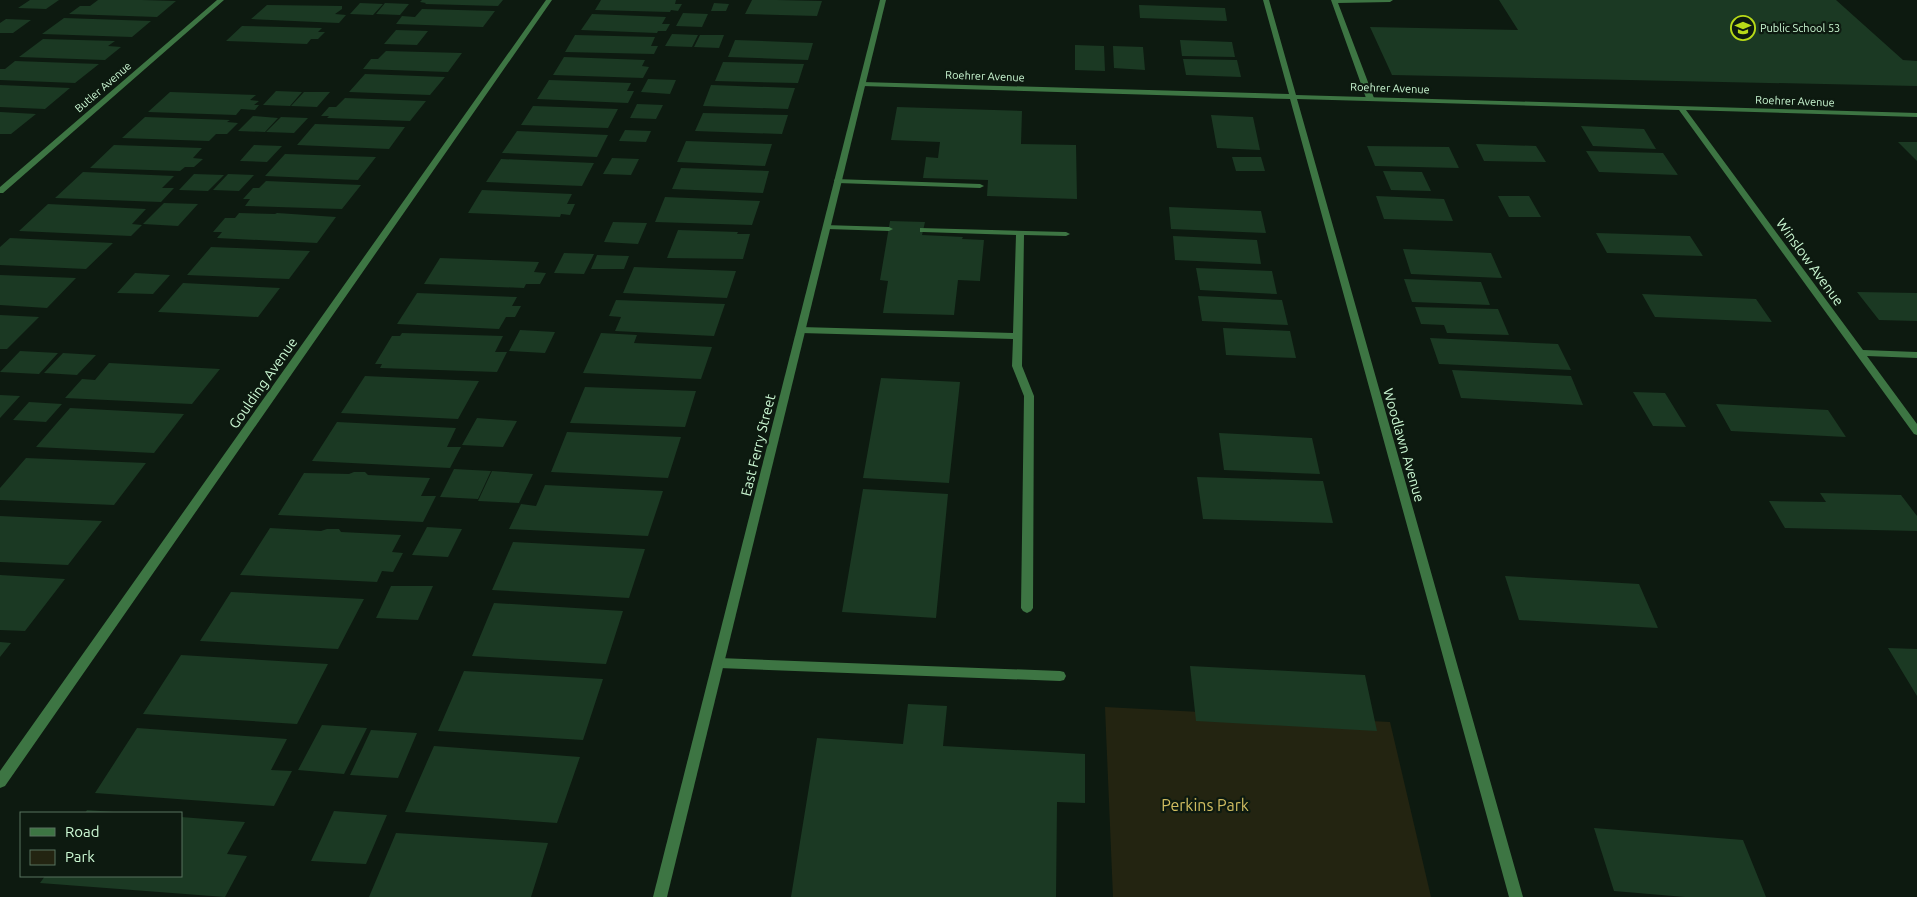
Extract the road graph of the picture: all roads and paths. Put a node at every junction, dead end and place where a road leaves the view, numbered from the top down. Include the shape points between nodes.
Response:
1 (221, 0) edge
2 (549, 0) edge
3 (883, 0) edge
4 (1266, 0) edge
5 (1390, 0) edge
6 (1334, 1) edge
7 (862, 84) junction
8 (1292, 96) junction
9 (1370, 98) junction
10 (1681, 108) junction
11 (1917, 115) edge
12 (838, 181) junction
13 (980, 186) dead end
14 (0, 191) edge
15 (827, 227) junction
16 (889, 229) dead end
17 (923, 230) dead end
18 (1020, 233) junction
19 (1066, 234) dead end
20 (801, 330) junction
21 (1018, 336) junction
22 (1859, 353) junction
23 (1917, 355) edge
24 (1917, 431) edge
25 (1027, 608) dead end
26 (719, 662) junction
27 (1060, 676) dead end
28 (0, 782) edge
29 (660, 897) edge
30 (1516, 897) edge

1 - 14 street, Butler Avenue
2 - 28 street, Goulding Avenue
3 - 7 street, East Ferry Street
4 - 8 street, Woodlawn Avenue
5 - 6 street
6 - 9 street
7 - 8 street, Roehrer Avenue
7 - 12 street, East Ferry Street
8 - 9 street, Roehrer Avenue
8 - 30 street, Woodlawn Avenue
9 - 10 street, Roehrer Avenue
10 - 11 street, Roehrer Avenue
10 - 22 street, Winslow Avenue
12 - 13 street
12 - 15 street, East Ferry Street
15 - 16 street
15 - 20 street, East Ferry Street
17 - 18 street
18 - 19 street
18 - 21 street
20 - 21 street
20 - 26 street, East Ferry Street
21 - 25 street via 1017,366 1030,396
22 - 23 street
22 - 24 street, Winslow Avenue
26 - 27 street
26 - 29 street, East Ferry Street

